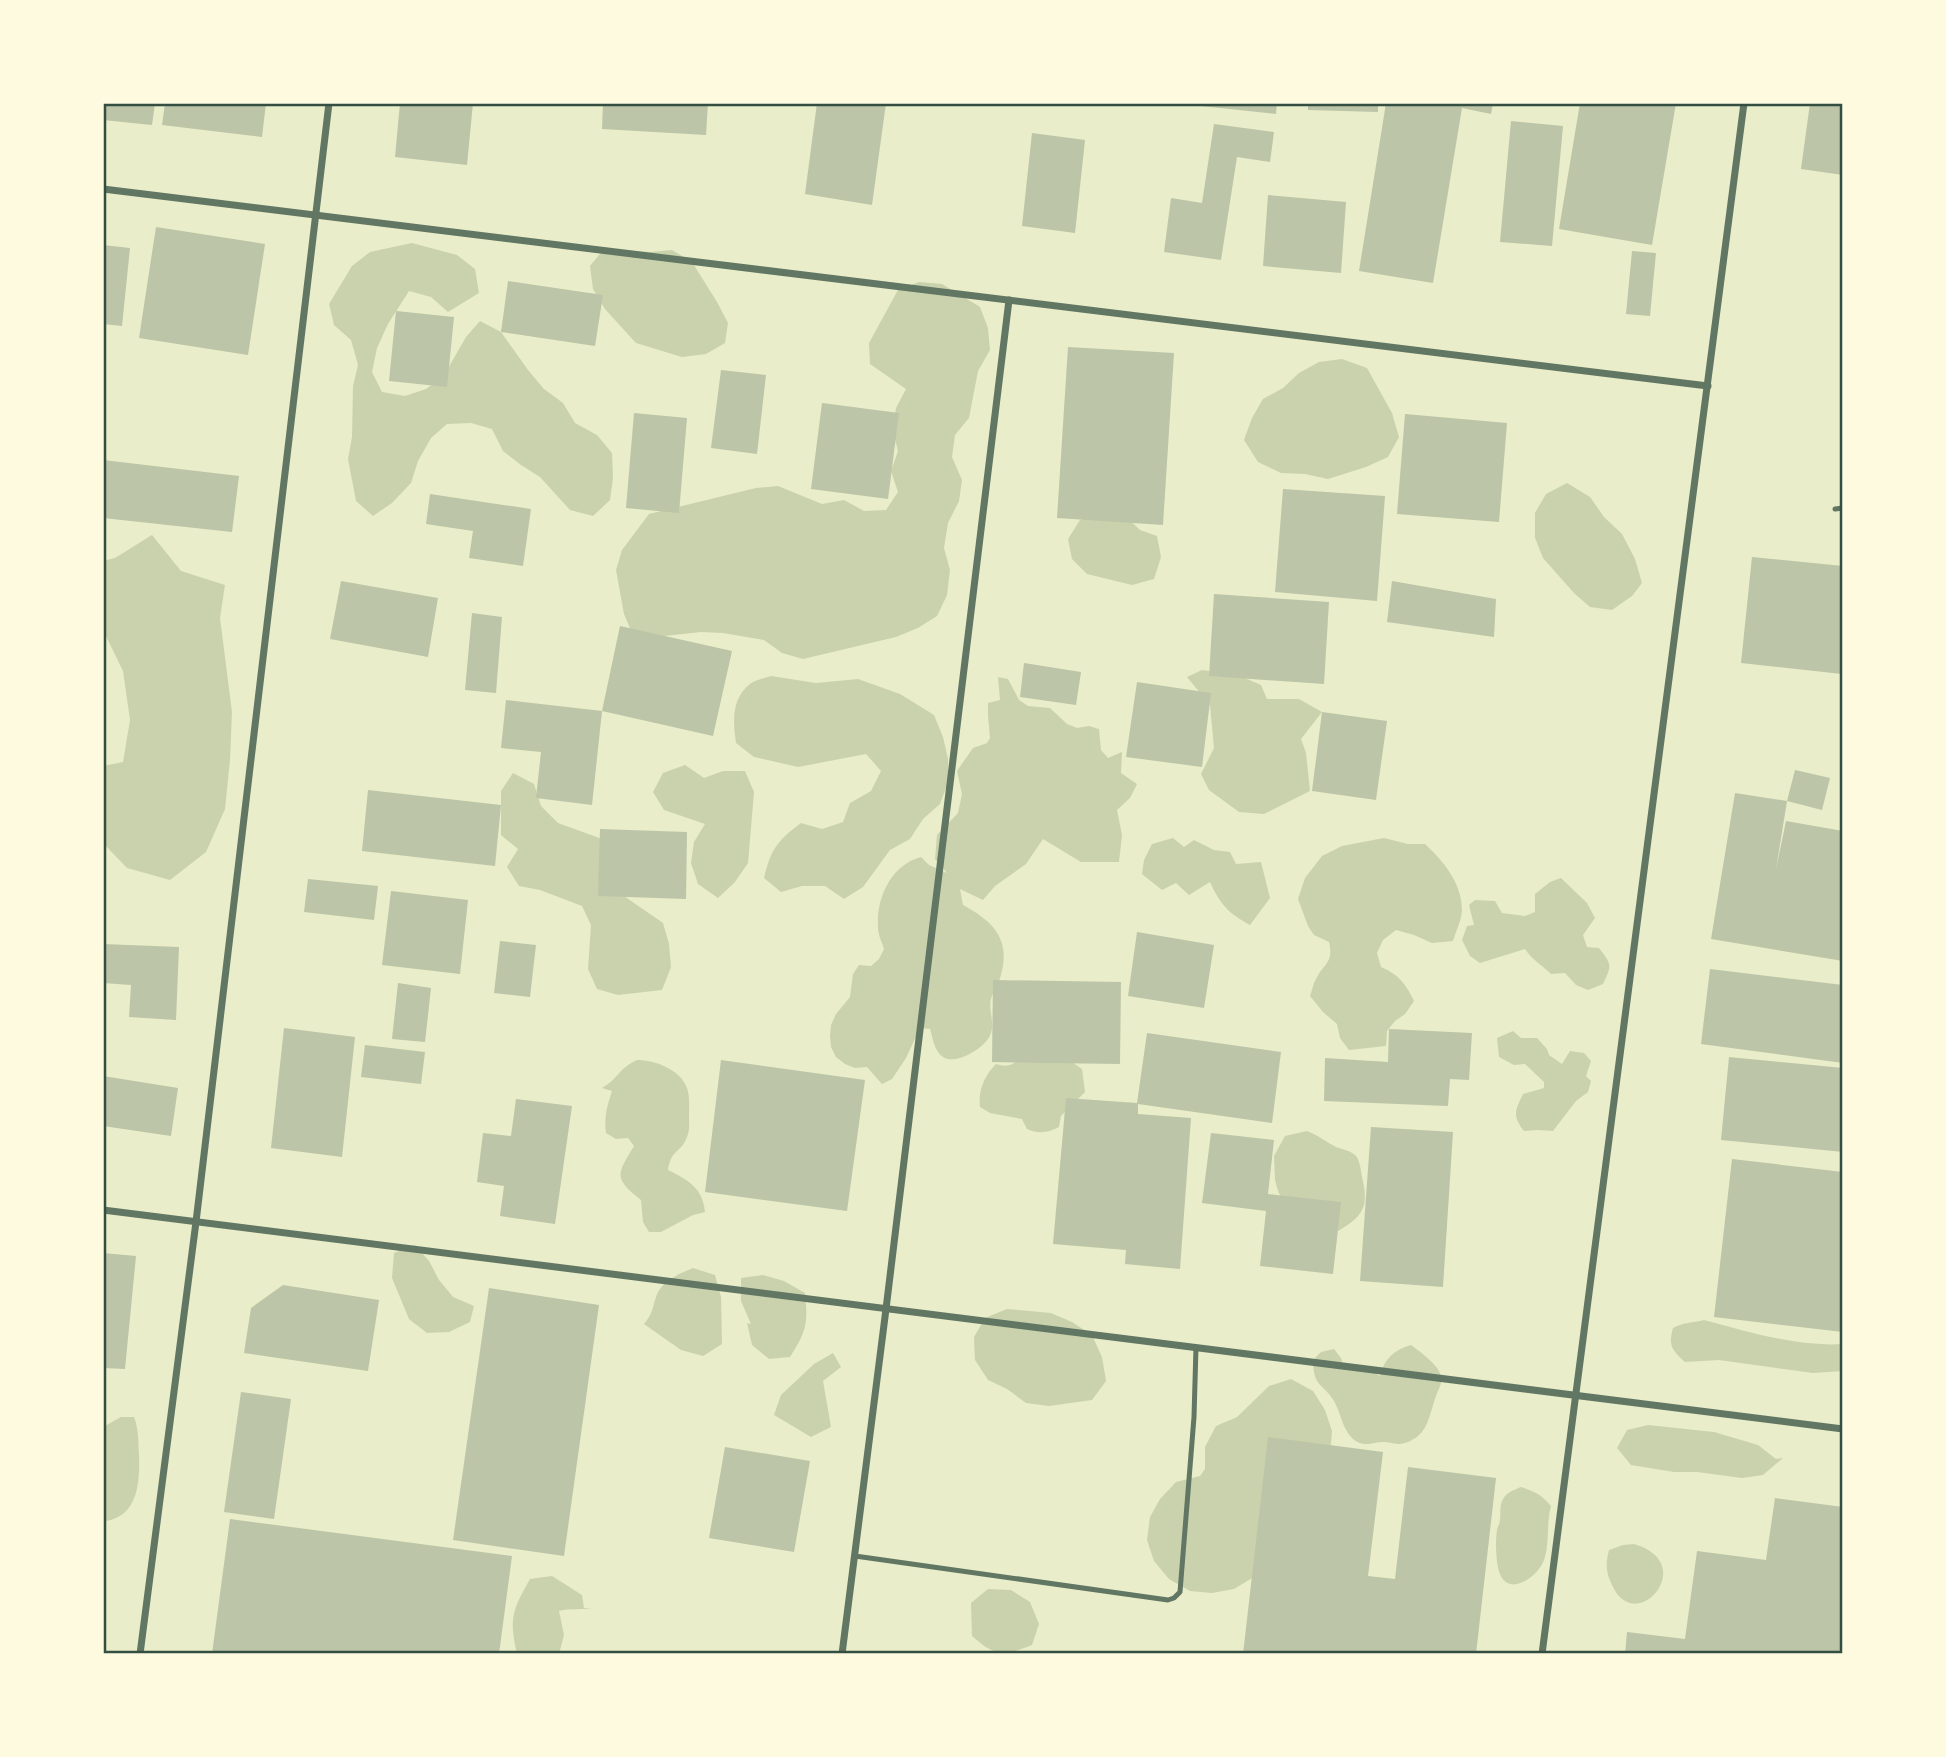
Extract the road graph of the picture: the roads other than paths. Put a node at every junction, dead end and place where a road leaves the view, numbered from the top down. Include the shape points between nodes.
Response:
1 (329, 103) edge
2 (1744, 103) edge
3 (103, 189) edge
4 (316, 215) junction
5 (1009, 300) junction
6 (1708, 386) junction
7 (1843, 508) edge
8 (1835, 509) dead end
9 (103, 1210) edge
10 (196, 1222) junction
11 (886, 1309) junction
12 (1196, 1347) junction
13 (1577, 1395) junction
14 (1843, 1429) edge
15 (855, 1556) junction
16 (140, 1654) edge
17 (842, 1654) edge
18 (1542, 1654) edge

1 - 4 street
2 - 6 street
3 - 4 street
4 - 5 street
4 - 10 street
5 - 6 street
5 - 11 street
6 - 13 street
7 - 8 lane
9 - 10 street
10 - 11 street
10 - 16 street
11 - 12 street
11 - 15 street
12 - 13 street
12 - 15 lane via 1180,1592 1174,1598
13 - 14 street
13 - 18 street
15 - 17 street

